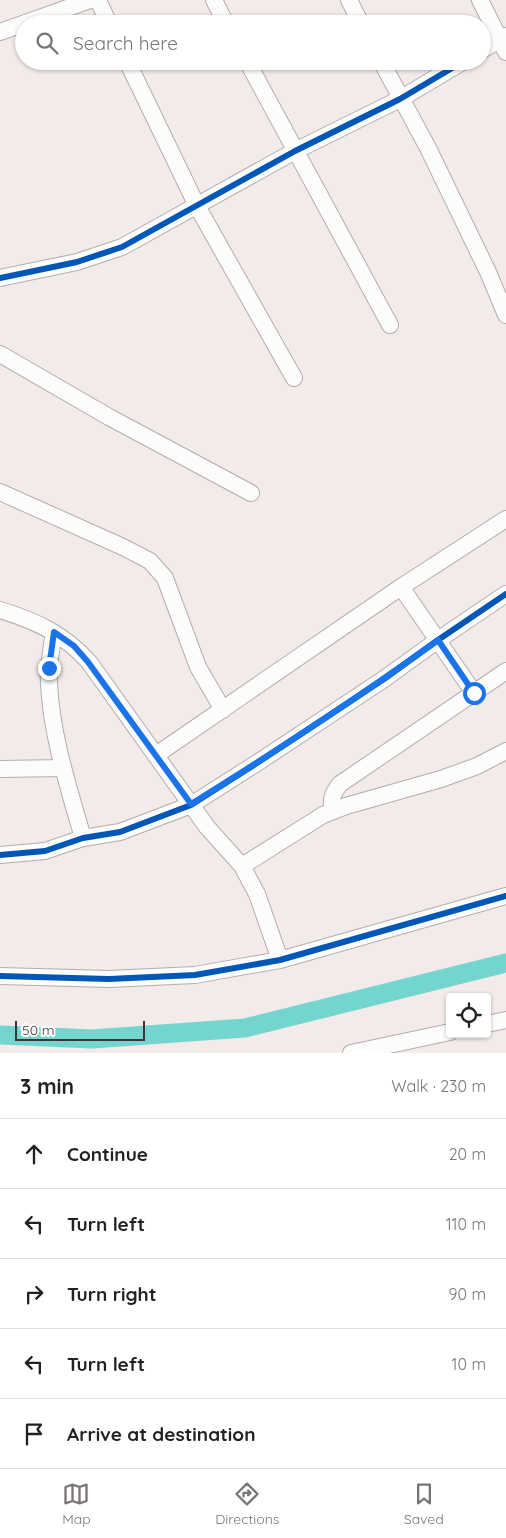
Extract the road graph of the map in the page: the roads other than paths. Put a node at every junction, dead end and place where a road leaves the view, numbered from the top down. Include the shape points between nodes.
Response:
1 (90, 0) edge
2 (98, 0) edge
3 (214, 0) edge
4 (349, 0) edge
5 (480, 0) edge
6 (48, 15) edge
7 (105, 15) edge
8 (222, 15) edge
9 (356, 15) edge
10 (488, 15) edge
11 (491, 20) edge
12 (15, 27) edge
13 (0, 32) edge
14 (504, 43) edge
15 (491, 47) edge
16 (131, 70) edge
17 (251, 70) edge
18 (386, 70) edge
19 (449, 70) edge
20 (400, 99) junction
21 (295, 151) junction
22 (197, 206) junction
23 (0, 278) edge
24 (506, 316) edge
25 (390, 325) dead end
26 (0, 354) edge
27 (294, 378) dead end
28 (0, 492) edge
29 (251, 493) dead end
30 (506, 519) edge
31 (401, 587) junction
32 (506, 594) edge
33 (0, 610) edge
34 (54, 632) junction
35 (438, 640) junction
36 (506, 671) edge
37 (474, 693) junction
38 (223, 710) junction
39 (506, 750) edge
40 (156, 755) junction
41 (63, 768) junction
42 (0, 769) edge
43 (191, 804) junction
44 (333, 810) junction
45 (83, 838) junction
46 (0, 855) edge
47 (242, 866) junction
48 (506, 896) edge
49 (280, 960) junction
50 (0, 976) edge
51 (506, 1020) edge
52 (491, 1023) edge
53 (446, 1033) edge
54 (351, 1053) edge

1 - 6 street
2 - 7 street
3 - 8 street
4 - 9 street
5 - 10 street
11 - 14 street
12 - 13 street
14 - 15 street
16 - 22 street
17 - 21 street
18 - 20 street
19 - 20 street
20 - 21 street
20 - 24 street via 428,148
21 - 22 street
21 - 25 street
22 - 23 street via 122,247 77,262
22 - 27 street
26 - 29 street
28 - 38 street via 150,562 165,578 198,667
30 - 31 street
31 - 35 street
31 - 38 street
32 - 35 street
33 - 34 street via 22,616
34 - 40 street via 74,646 88,662
34 - 41 street via 49,691
35 - 37 street
35 - 43 street
36 - 37 street
37 - 44 street via 340,784 331,800
38 - 40 street
39 - 44 street via 477,766 441,779
40 - 43 street
41 - 42 street
41 - 45 street
43 - 45 street via 120,832
43 - 47 street
44 - 47 street
45 - 46 street via 45,851
47 - 49 street via 257,894
48 - 49 street
49 - 50 street via 196,975 109,979
51 - 52 street
53 - 54 street

